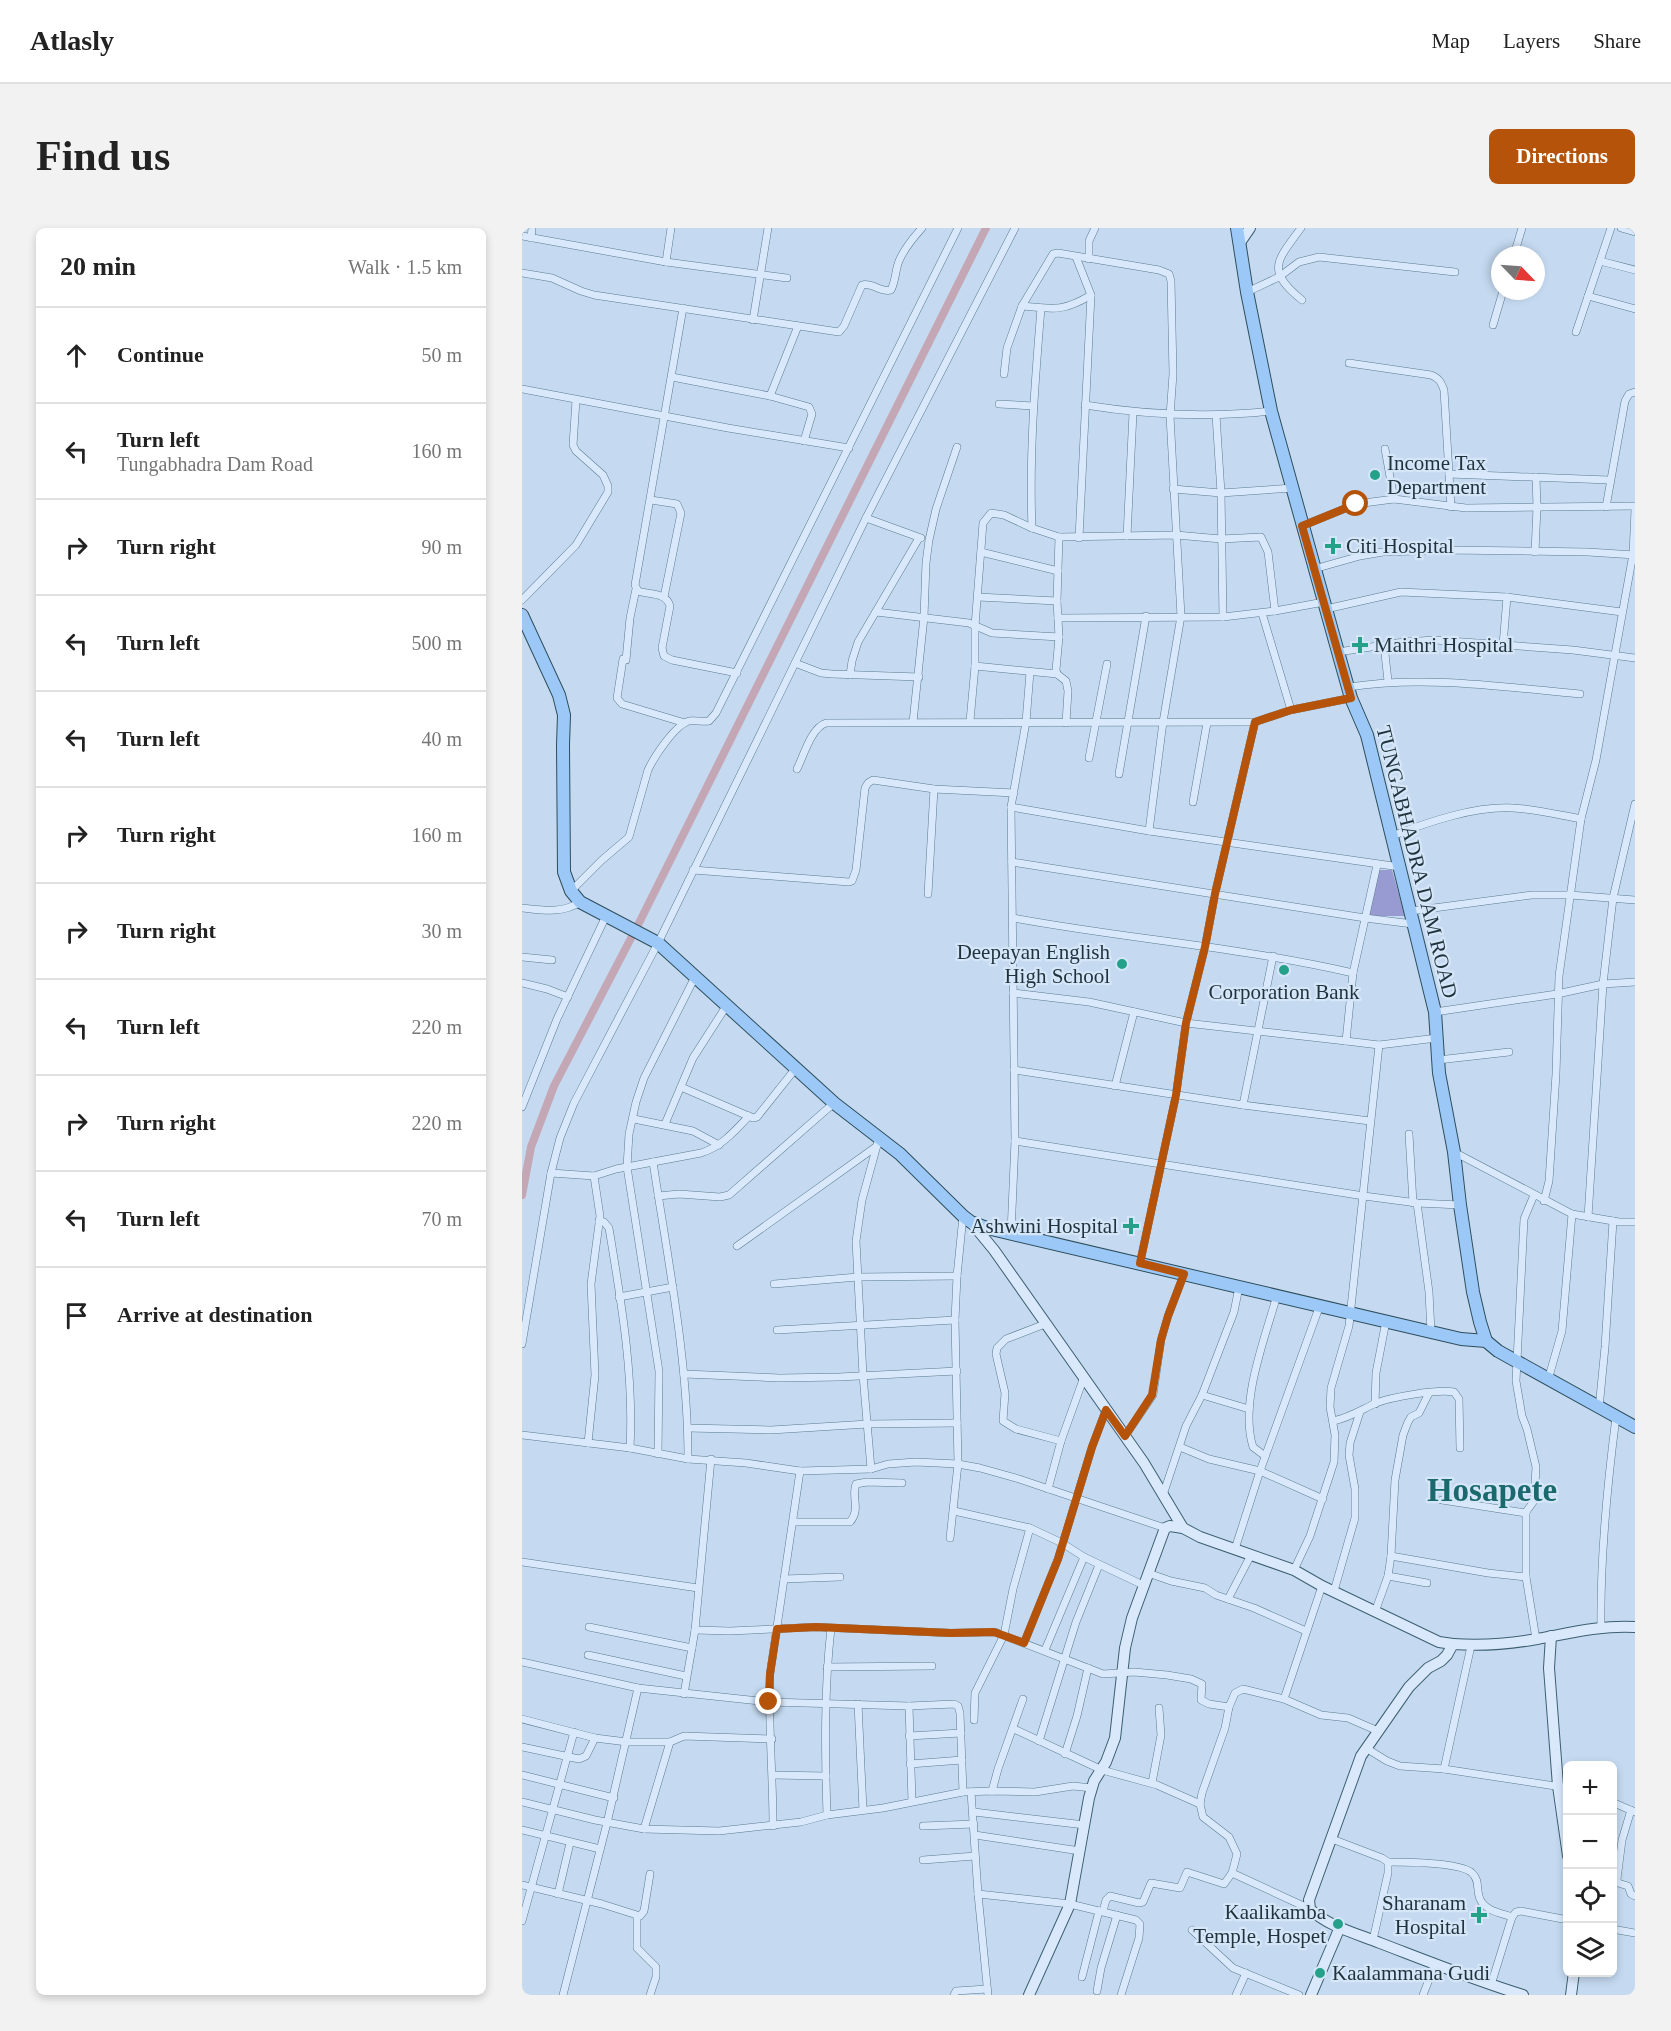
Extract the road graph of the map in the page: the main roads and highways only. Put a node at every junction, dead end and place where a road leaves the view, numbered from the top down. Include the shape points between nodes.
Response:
1 (1237, 228) edge
2 (522, 615) edge
3 (1486, 1341) junction
4 (1635, 1427) edge

1 - 3 main road, TUNGABHADRA DAM ROAD via 1271,411 1338,652 1367,735 1435,1012 1438,1060 1473,1292
2 - 3 main road via 559,695 564,715 564,872 571,891 580,902 656,941 878,1142 900,1154 967,1219 1239,1287 1461,1339
3 - 4 main road

